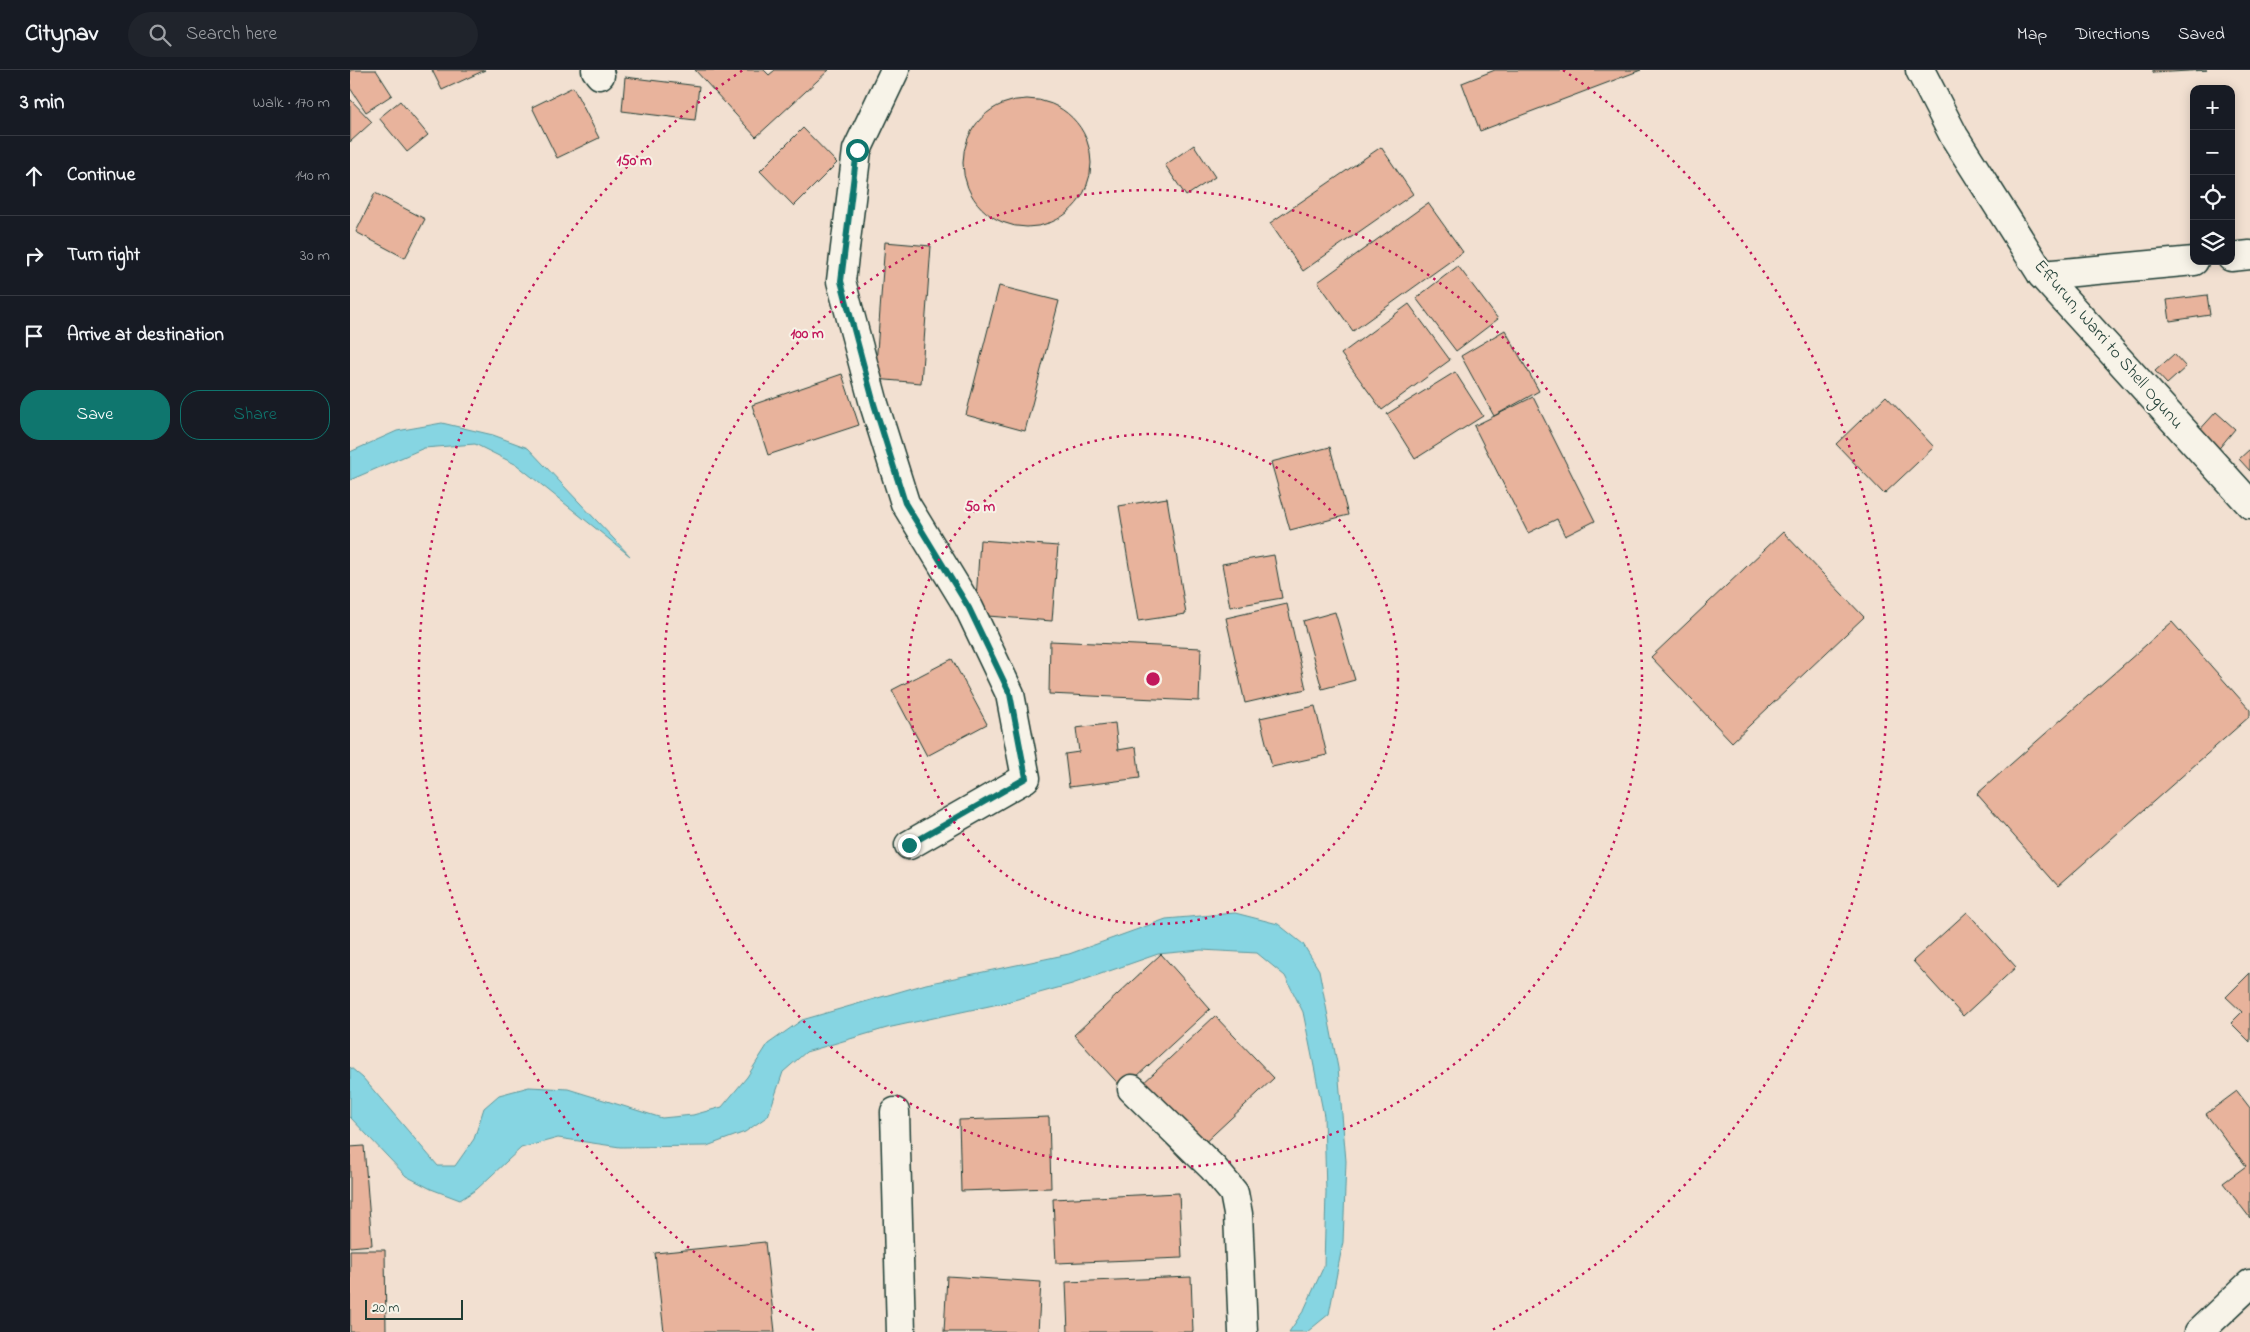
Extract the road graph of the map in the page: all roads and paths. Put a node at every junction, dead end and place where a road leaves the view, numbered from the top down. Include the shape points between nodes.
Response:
1 (895, 70) edge
2 (1920, 70) edge
3 (2250, 255) edge
4 (2235, 257) edge
5 (2190, 260) edge
6 (2042, 275) junction
7 (2250, 504) edge
8 (909, 845) dead end
9 (1132, 1089) dead end
10 (895, 1112) dead end
11 (2250, 1284) edge
12 (901, 1332) edge
13 (1243, 1332) edge
14 (2199, 1332) edge

1 - 8 street via 857,150 841,281 905,503 969,608 1010,694 1026,778
2 - 6 street, Effurun, Warri to Shell Ogunu via 1954,136
3 - 4 street
5 - 6 street
6 - 7 street, Effurun, Warri to Shell Ogunu
9 - 13 street via 1213,1168 1234,1193 1238,1214
10 - 12 street
11 - 14 street

